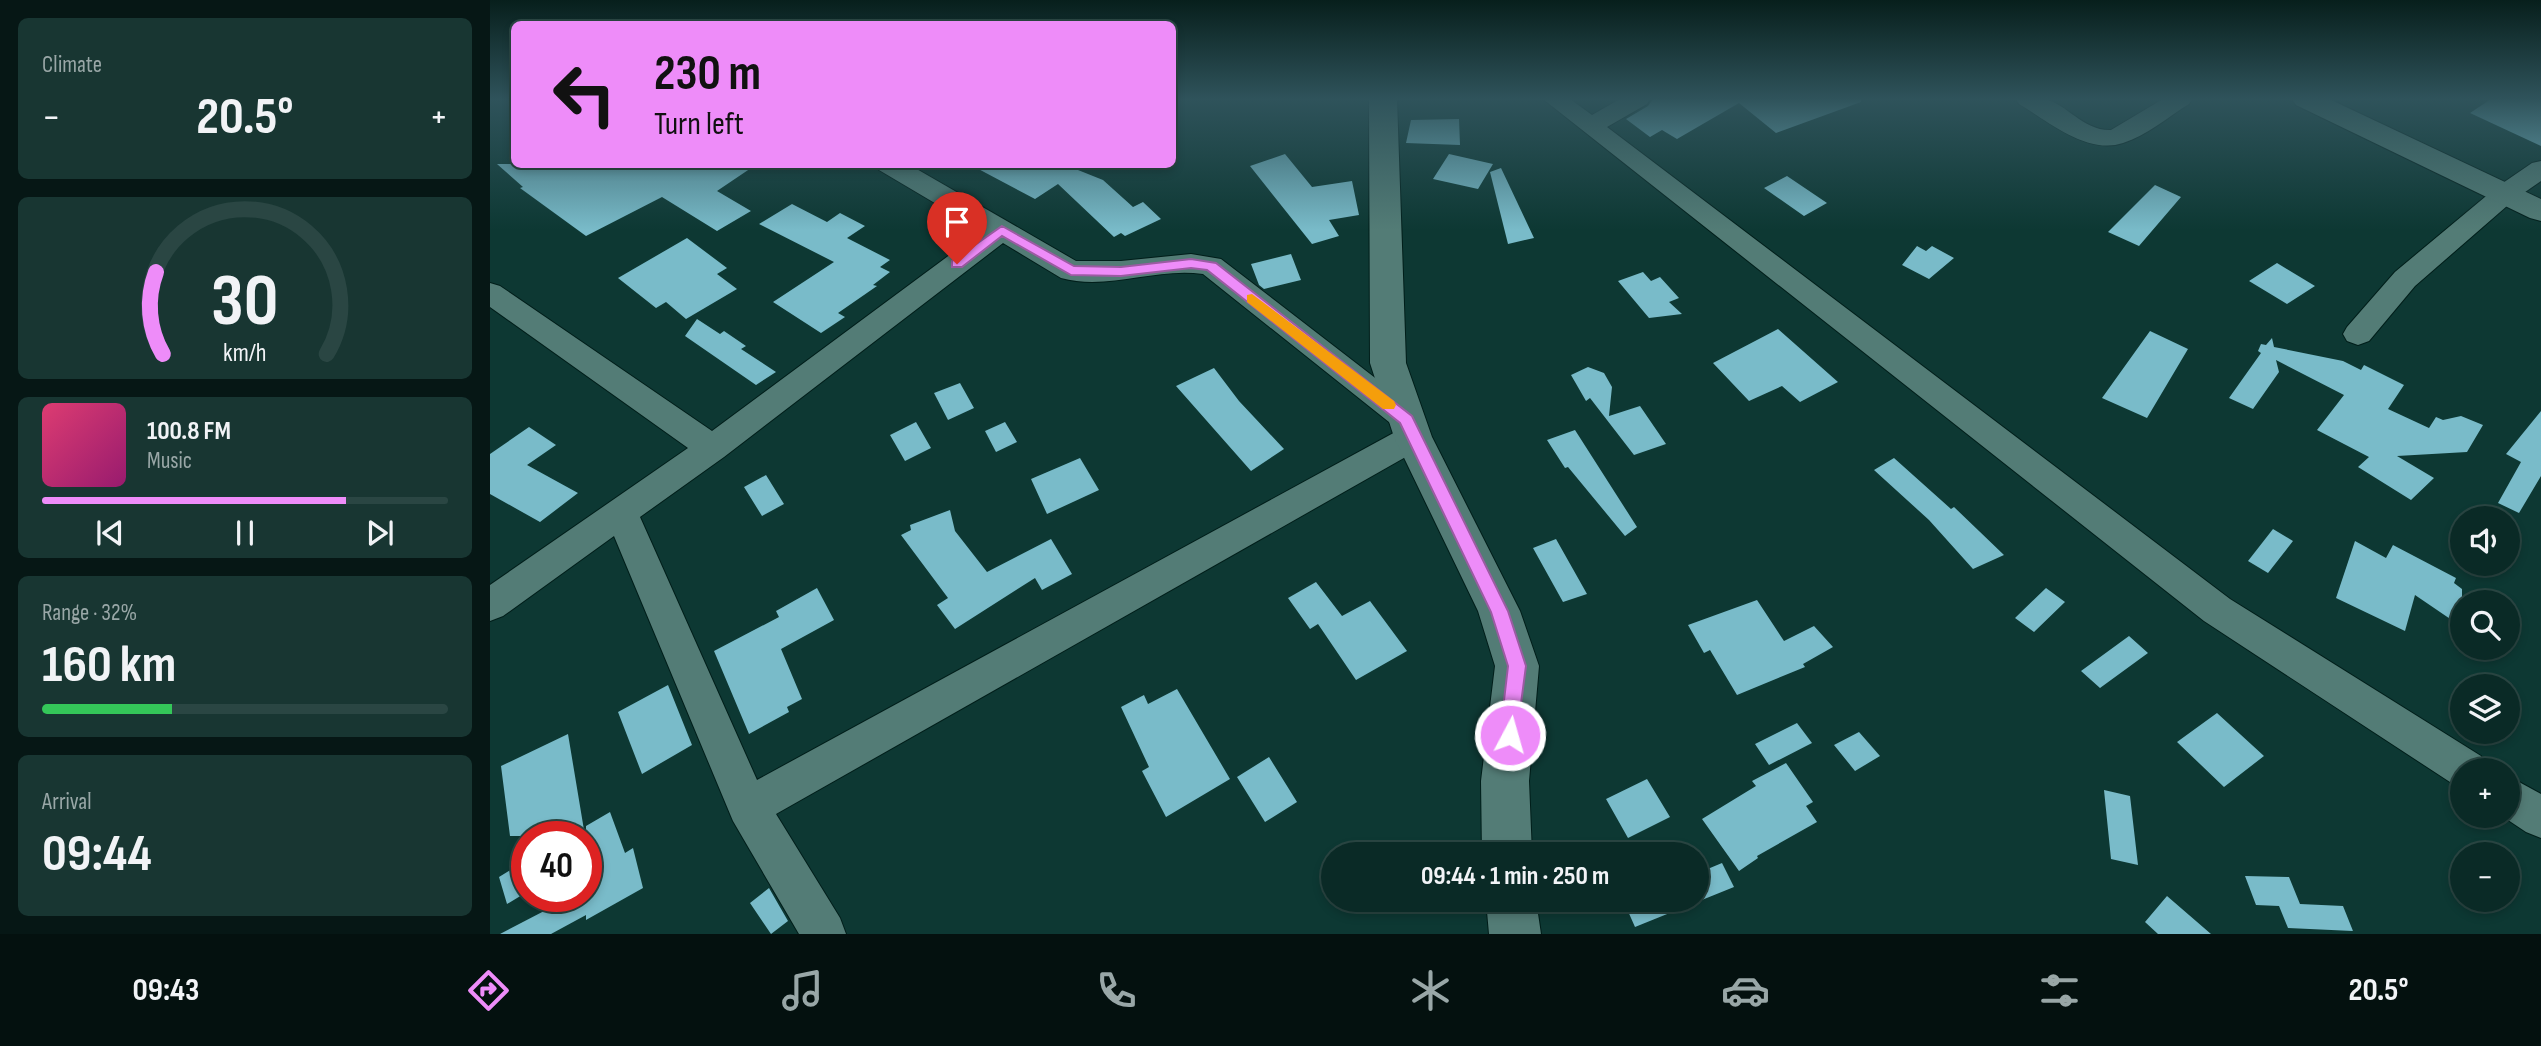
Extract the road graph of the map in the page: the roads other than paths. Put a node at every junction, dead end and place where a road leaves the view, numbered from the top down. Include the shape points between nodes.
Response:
1 (1384, 143) edge
2 (1612, 143) edge
3 (2399, 143) edge
4 (895, 168) edge
5 (2541, 169) edge
6 (2506, 193) junction
7 (2541, 211) edge
8 (1002, 230) junction
9 (490, 293) edge
10 (2358, 334) dead end
11 (1410, 429) junction
12 (712, 448) junction
13 (621, 513) junction
14 (490, 605) edge
15 (2450, 759) edge
16 (2520, 804) edge
17 (748, 807) junction
18 (2541, 818) edge
19 (1507, 842) edge
20 (1512, 912) edge
21 (824, 934) edge
22 (1515, 934) edge

1 - 11 street via 1388,363
2 - 15 street via 2217,610
3 - 6 street
4 - 8 street
5 - 6 street
6 - 7 street
6 - 10 street via 2405,279
8 - 11 street via 1071,271 1191,263 1211,266
8 - 12 street
9 - 12 street
11 - 17 street
11 - 19 street via 1499,611 1517,666 1505,781
12 - 13 street
13 - 14 street
13 - 17 street
16 - 18 street
17 - 21 street
20 - 22 street

